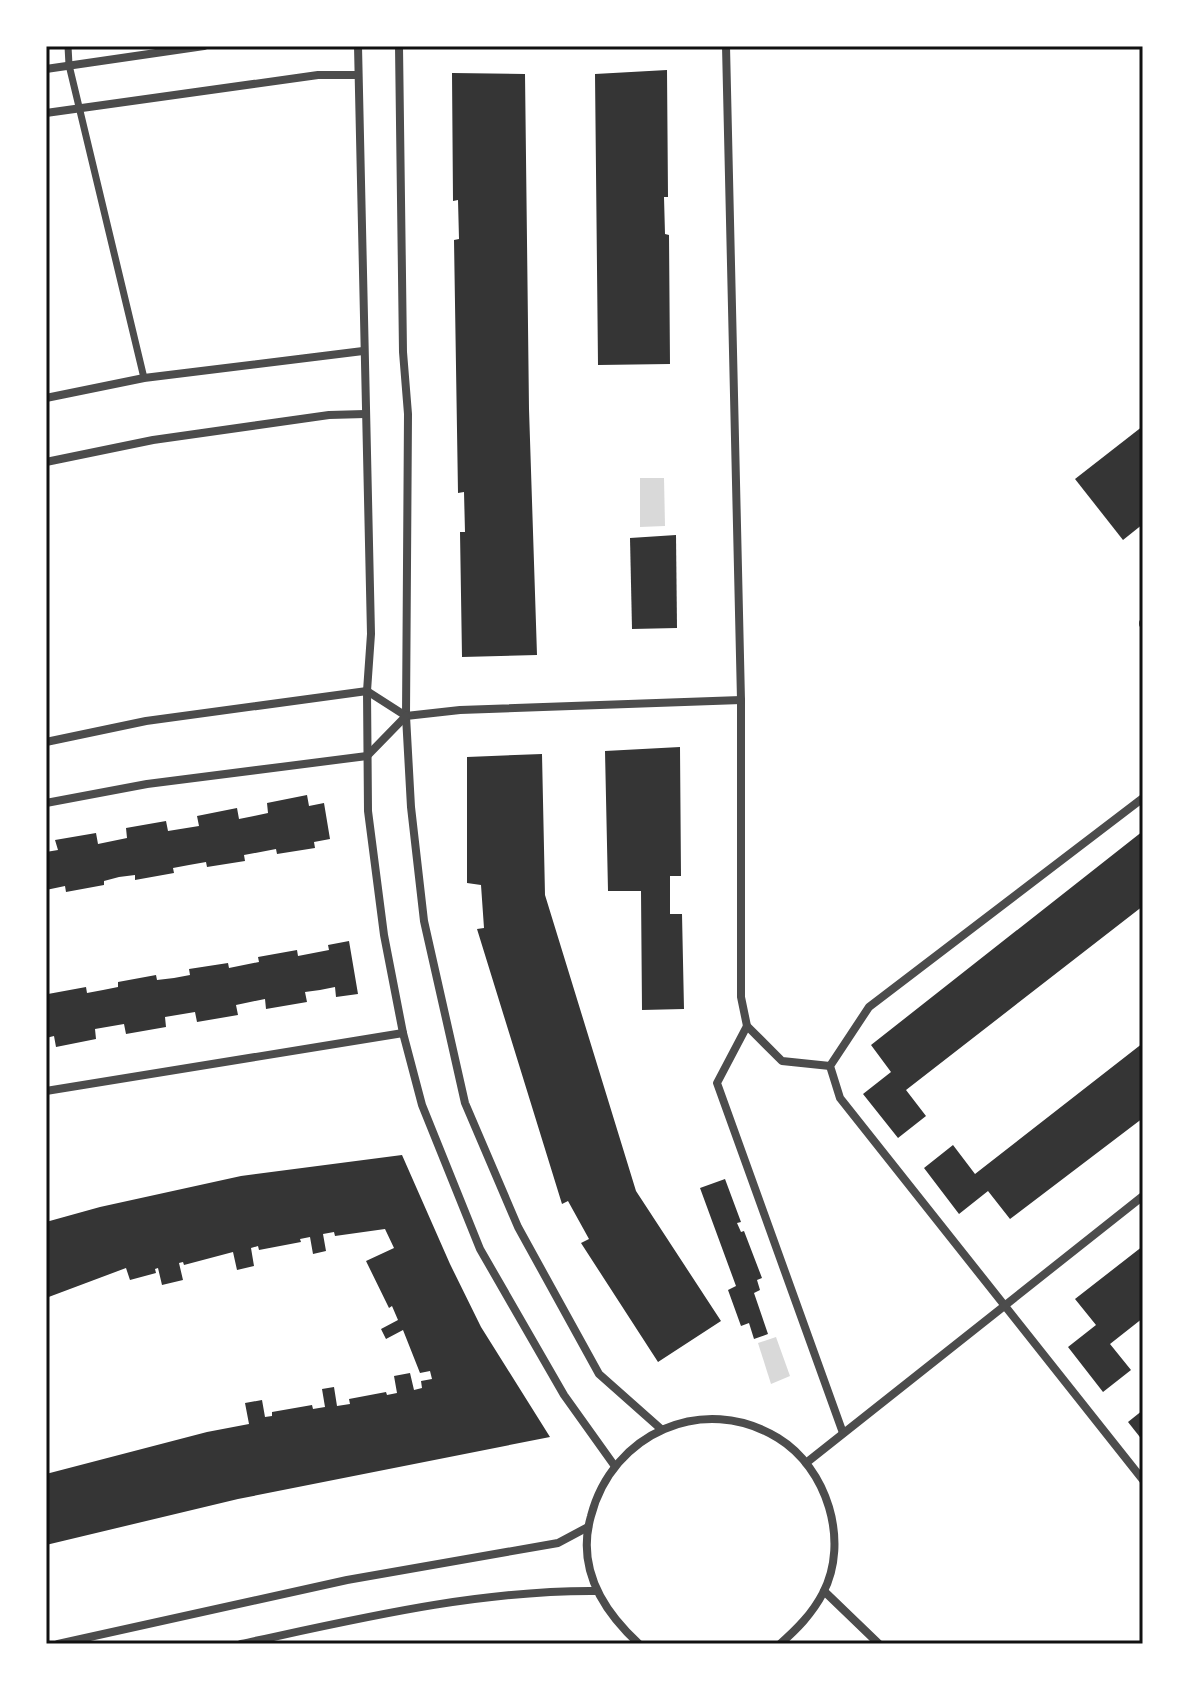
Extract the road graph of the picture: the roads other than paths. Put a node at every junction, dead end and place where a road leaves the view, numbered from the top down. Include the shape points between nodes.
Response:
1 (68, 46) edge
2 (204, 46) edge
3 (358, 46) edge
4 (399, 46) edge
5 (726, 46) edge
6 (69, 65) junction
7 (46, 69) edge
8 (358, 75) junction
9 (79, 107) junction
10 (46, 113) edge
11 (363, 351) junction
12 (144, 378) junction
13 (46, 398) edge
14 (365, 414) junction
15 (46, 462) edge
16 (367, 691) junction
17 (741, 700) junction
18 (406, 716) junction
19 (46, 742) edge
20 (367, 756) junction
21 (1143, 798) edge
22 (46, 803) edge
23 (747, 1026) junction
24 (403, 1033) junction
25 (830, 1066) junction
26 (46, 1091) edge
27 (1143, 1196) edge
28 (1004, 1306) junction
29 (661, 1429) junction
30 (843, 1433) junction
31 (806, 1463) junction
32 (614, 1465) junction
33 (1143, 1480) edge
34 (588, 1527) junction
35 (596, 1591) junction
36 (824, 1591) junction
37 (58, 1644) edge
38 (241, 1644) edge
39 (639, 1644) edge
40 (780, 1644) edge
41 (879, 1644) edge

1 - 6 street
2 - 6 street
3 - 8 street
4 - 18 street via 408,414
5 - 17 street
6 - 7 street
6 - 9 street
8 - 9 street via 318,75
8 - 11 street
9 - 10 street
9 - 12 street
11 - 12 street
11 - 14 street
12 - 13 street
14 - 15 street via 153,440
14 - 16 street via 371,634
16 - 18 street
16 - 19 street via 146,721
16 - 20 street
17 - 18 street
17 - 23 street via 741,997
18 - 20 street
18 - 29 street via 424,921 465,1103 518,1227 599,1374
20 - 22 street via 147,784
20 - 24 street via 368,811 384,935
21 - 25 street via 869,1007
23 - 25 street via 782,1061
23 - 30 street via 717,1083
24 - 26 street
24 - 32 street via 422,1105 480,1249 564,1395
25 - 28 street via 840,1098
27 - 28 street
28 - 30 street
28 - 33 street
29 - 31 street via 700,1419 742,1423 778,1438
29 - 32 street
30 - 31 street
31 - 36 street via 820,1485 834,1532
32 - 34 street via 596,1495
34 - 35 street via 588,1560
34 - 37 street via 558,1543 347,1580
35 - 38 street via 523,1593
35 - 39 street
36 - 40 street via 804,1622
36 - 41 street

